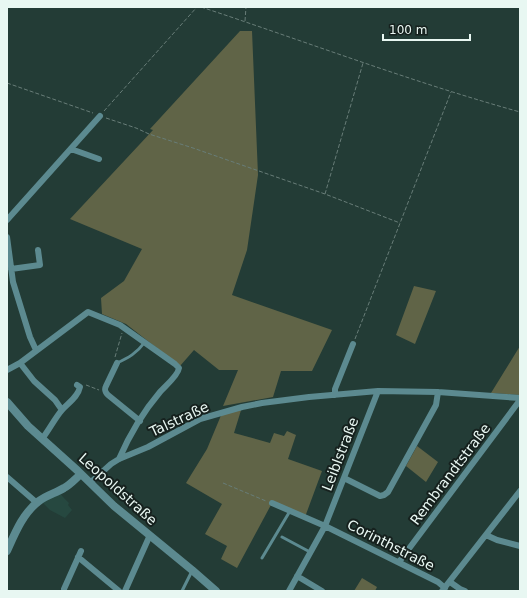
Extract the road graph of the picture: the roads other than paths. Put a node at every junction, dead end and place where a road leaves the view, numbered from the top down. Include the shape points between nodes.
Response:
1 (100, 116) road end
2 (71, 149) junction
3 (99, 159) dead end
4 (7, 220) edge
5 (7, 237) edge
6 (38, 250) dead end
7 (11, 269) junction
8 (144, 342) junction
9 (353, 344) road end
10 (36, 350) junction
11 (20, 363) junction
12 (117, 363) joint
13 (7, 370) edge
14 (78, 386) road end
15 (378, 391) junction
16 (438, 392) junction
17 (335, 395) junction
18 (520, 399) edge
19 (7, 402) edge
20 (62, 410) junction
21 (140, 421) junction
22 (42, 439) junction
23 (119, 459) junction
24 (81, 474) junction
25 (7, 478) edge
26 (344, 478) junction
27 (90, 483) junction
28 (520, 491) edge
29 (36, 503) junction
30 (272, 503) road end
31 (290, 511) junction
32 (325, 526) junction
33 (150, 535) junction
34 (486, 535) junction
35 (282, 537) dead end
36 (520, 546) edge
37 (7, 551) edge
38 (310, 552) junction
39 (262, 558) dead end
40 (398, 562) junction
41 (192, 570) junction
42 (297, 576) junction
43 (450, 582) junction
44 (64, 589) dead end
45 (444, 589) edge
46 (119, 591) edge
47 (125, 591) edge
48 (182, 591) edge
49 (216, 591) edge
50 (289, 591) edge
51 (322, 591) edge
52 (465, 591) edge

1 - 2 street
2 - 3 street
2 - 4 street
5 - 7 street
6 - 7 street via 40,268
7 - 10 street via 31,341
8 - 10 street via 124,327 88,312
8 - 12 lane via 128,358
8 - 21 street via 177,365 179,372 164,387
9 - 17 street
10 - 11 street
11 - 13 street
11 - 20 street
12 - 21 street via 105,391
14 - 20 street via 77,393
15 - 16 street, Talstraße
15 - 17 street, Talstraße
15 - 26 street, Leiblstraße
16 - 18 street, Talstraße
16 - 26 street via 436,405 388,492 380,496
17 - 23 street, Talstraße via 262,403 200,419 148,447
18 - 40 street, Rembrandtstraße
19 - 22 street, Leopoldstraße
20 - 22 street
21 - 23 street
22 - 24 street, Leopoldstraße
23 - 27 street, Talstraße
24 - 27 street, Leopoldstraße
24 - 29 street via 66,487
25 - 29 street
26 - 32 street, Leiblstraße
27 - 33 street, Leopoldstraße
28 - 34 street
29 - 37 street via 22,520
30 - 31 street
31 - 32 street
31 - 39 lane
32 - 38 street, Leiblstraße
32 - 40 street, Corinthstraße
33 - 41 street, Leopoldstraße
33 - 47 street
34 - 36 street
34 - 43 street
35 - 38 lane
38 - 42 street, Leiblstraße
40 - 45 street, Corinthstraße via 438,582
41 - 48 lane
41 - 49 street, Leopoldstraße
42 - 50 street, Leiblstraße
42 - 51 street
43 - 45 street
43 - 52 street
44 - 46 street via 80,554

